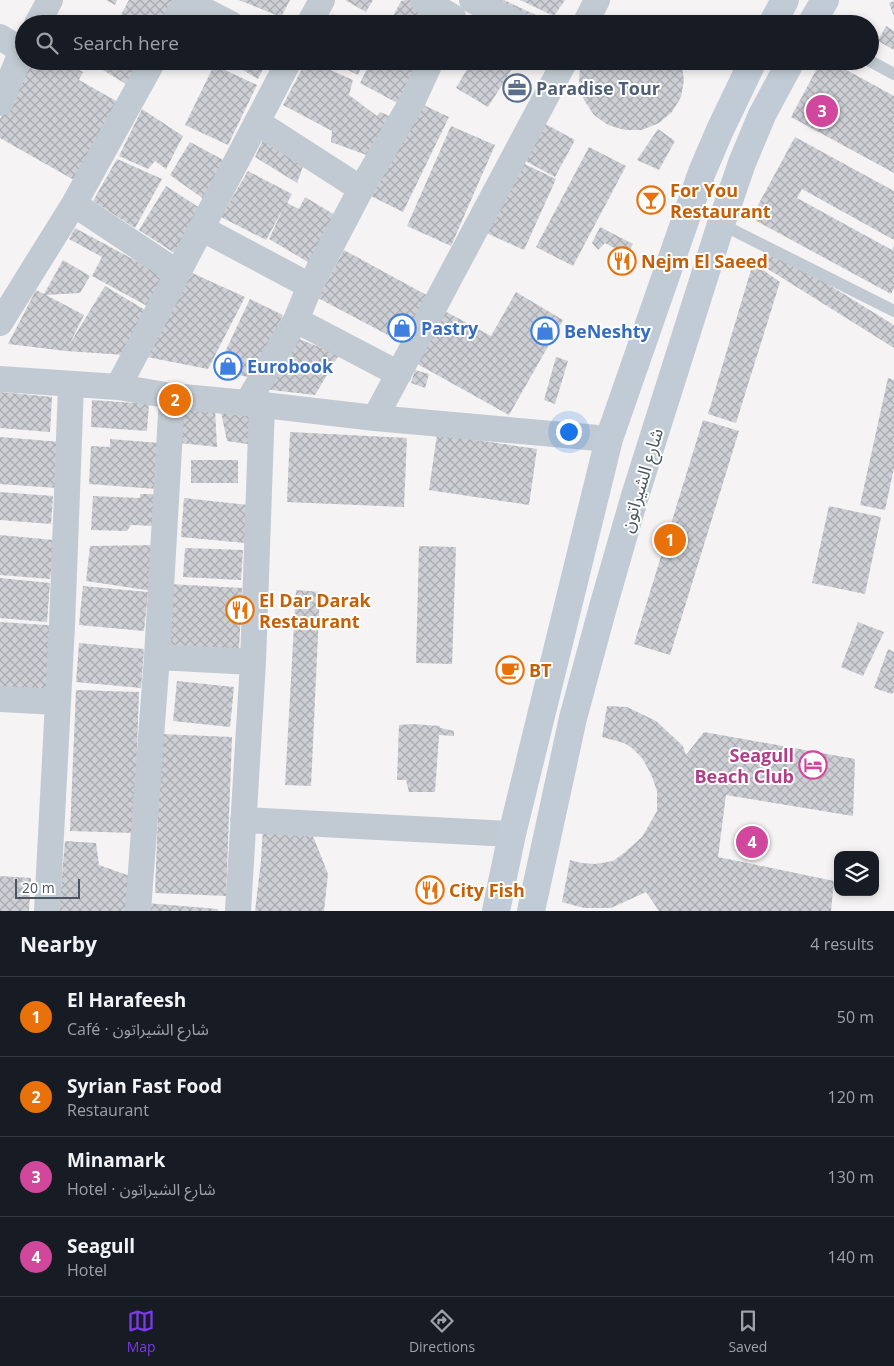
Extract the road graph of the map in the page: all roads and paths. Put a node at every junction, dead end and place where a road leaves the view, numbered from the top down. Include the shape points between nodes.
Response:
1 (50, 0) edge
2 (322, 0) edge
3 (424, 0) edge
4 (597, 0) edge
5 (785, 0) edge
6 (825, 0) edge
7 (186, 1) edge
8 (460, 10) edge
9 (41, 15) edge
10 (179, 15) edge
11 (213, 15) edge
12 (314, 15) edge
13 (481, 15) edge
14 (590, 15) edge
15 (777, 15) edge
16 (816, 15) edge
17 (15, 44) edge
18 (879, 66) edge
19 (148, 70) edge
20 (283, 70) edge
21 (428, 70) edge
22 (560, 70) edge
23 (748, 70) edge
24 (786, 70) edge
25 (894, 74) edge
26 (0, 103) edge
27 (257, 122) junction
28 (361, 189) junction
29 (74, 204) junction
30 (721, 224) junction
31 (201, 228) junction
32 (178, 273) junction
33 (310, 286) junction
34 (894, 311) edge
35 (296, 320) junction
36 (0, 323) edge
37 (399, 374) junction
38 (0, 378) edge
39 (70, 385) junction
40 (118, 388) junction
41 (172, 396) junction
42 (254, 404) junction
43 (376, 418) junction
44 (609, 440) junction
45 (157, 658) junction
46 (253, 662) junction
47 (0, 698) edge
48 (58, 702) junction
49 (243, 820) junction
50 (512, 834) junction
51 (47, 911) edge
52 (138, 911) edge
53 (238, 911) edge
54 (496, 911) edge
55 (531, 911) edge

1 - 9 street
2 - 12 street
3 - 8 street
4 - 14 street
5 - 15 street
6 - 16 street
7 - 10 street
7 - 11 street
8 - 13 street
17 - 26 street
18 - 25 lane
19 - 29 street
20 - 27 street
21 - 28 street
22 - 37 street
23 - 44 street via 702,172
24 - 30 street, شارع الشيراتون via 762,115
27 - 28 street
27 - 31 street
28 - 33 street
29 - 32 street
29 - 36 street
30 - 34 lane
30 - 55 street, شارع الشيراتون via 603,607 573,718
31 - 32 street
31 - 33 street
32 - 40 street
33 - 35 street
35 - 37 street
35 - 42 street
37 - 43 street
38 - 39 street
39 - 40 street
39 - 48 street
40 - 41 street
41 - 42 street
41 - 45 street
42 - 43 street
42 - 46 street
43 - 44 street
44 - 50 street
45 - 46 street
45 - 52 street
46 - 49 street
47 - 48 street
48 - 51 street
49 - 50 street
49 - 53 street
50 - 54 street

